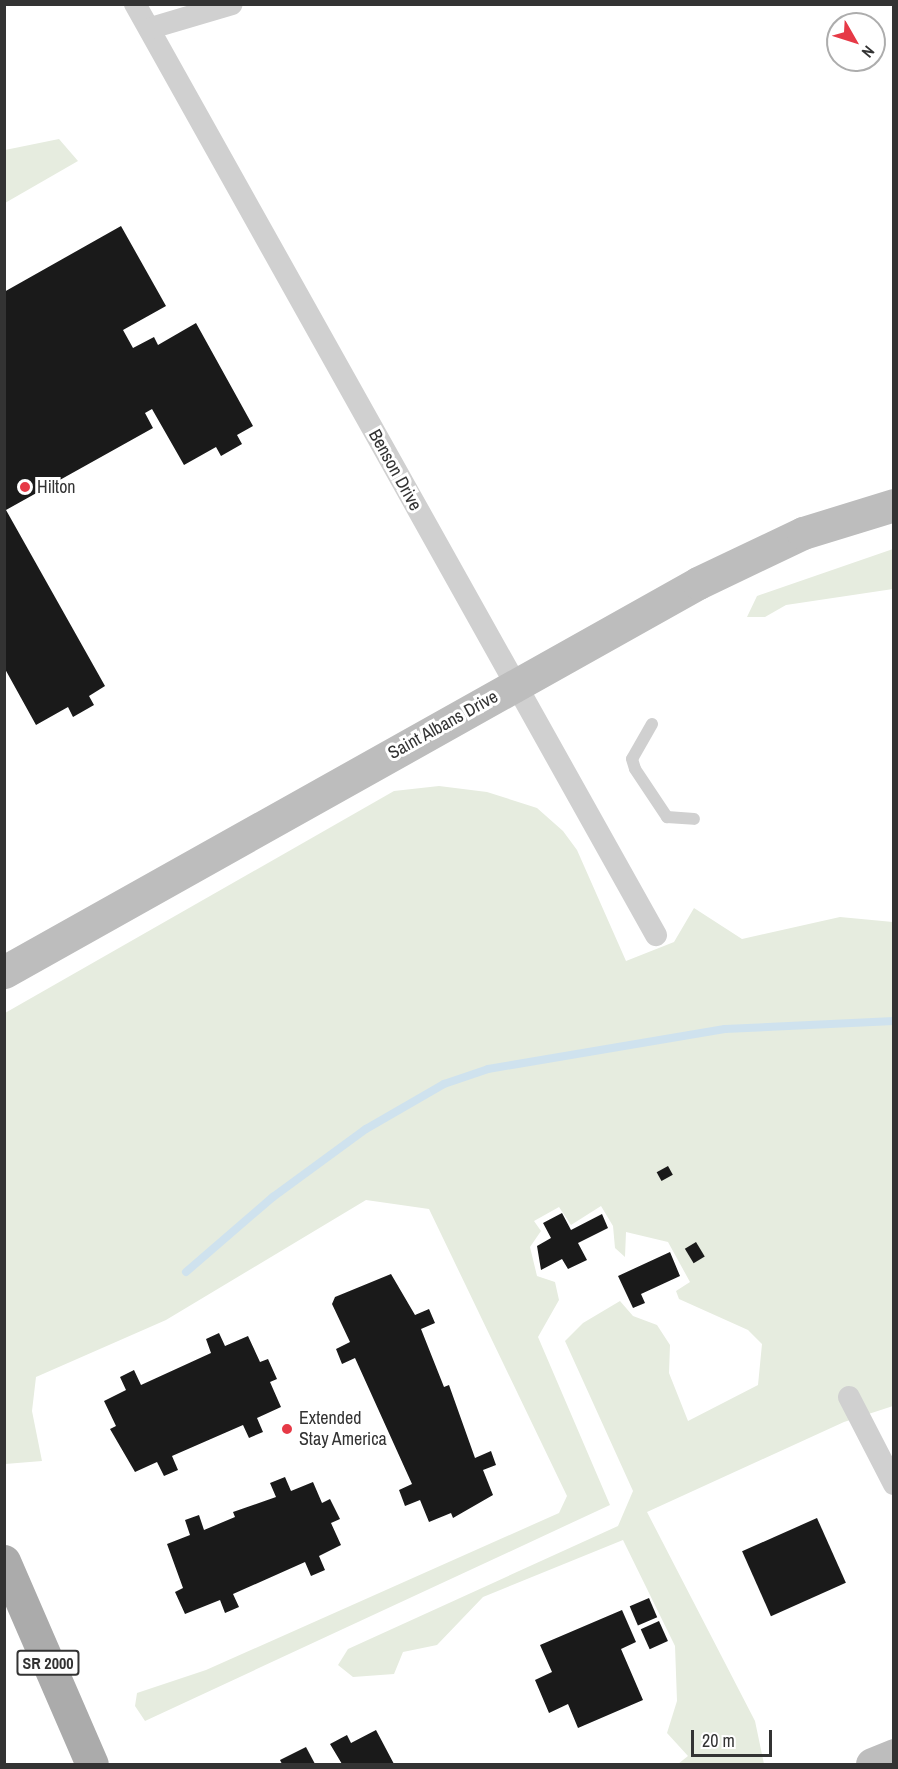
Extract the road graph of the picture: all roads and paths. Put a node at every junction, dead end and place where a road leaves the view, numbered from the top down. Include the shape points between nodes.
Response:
1 (135, 4) edge
2 (232, 4) edge
3 (151, 28) junction
4 (894, 505) edge
5 (517, 683) junction
6 (652, 724) dead end
7 (694, 819) dead end
8 (656, 935) dead end
9 (4, 972) edge
10 (849, 1397) dead end
11 (894, 1484) edge
12 (4, 1561) edge
13 (894, 1755) edge
14 (92, 1764) edge
15 (873, 1764) edge

1 - 3 street, Benson Drive
2 - 3 street
3 - 5 street, Benson Drive
4 - 5 street, Saint Albans Drive via 765,548
5 - 8 street, Benson Drive
5 - 9 street, Saint Albans Drive
6 - 7 lane via 632,759 635,769 667,818
10 - 11 street
12 - 14 main road, SR 2000
13 - 15 street

